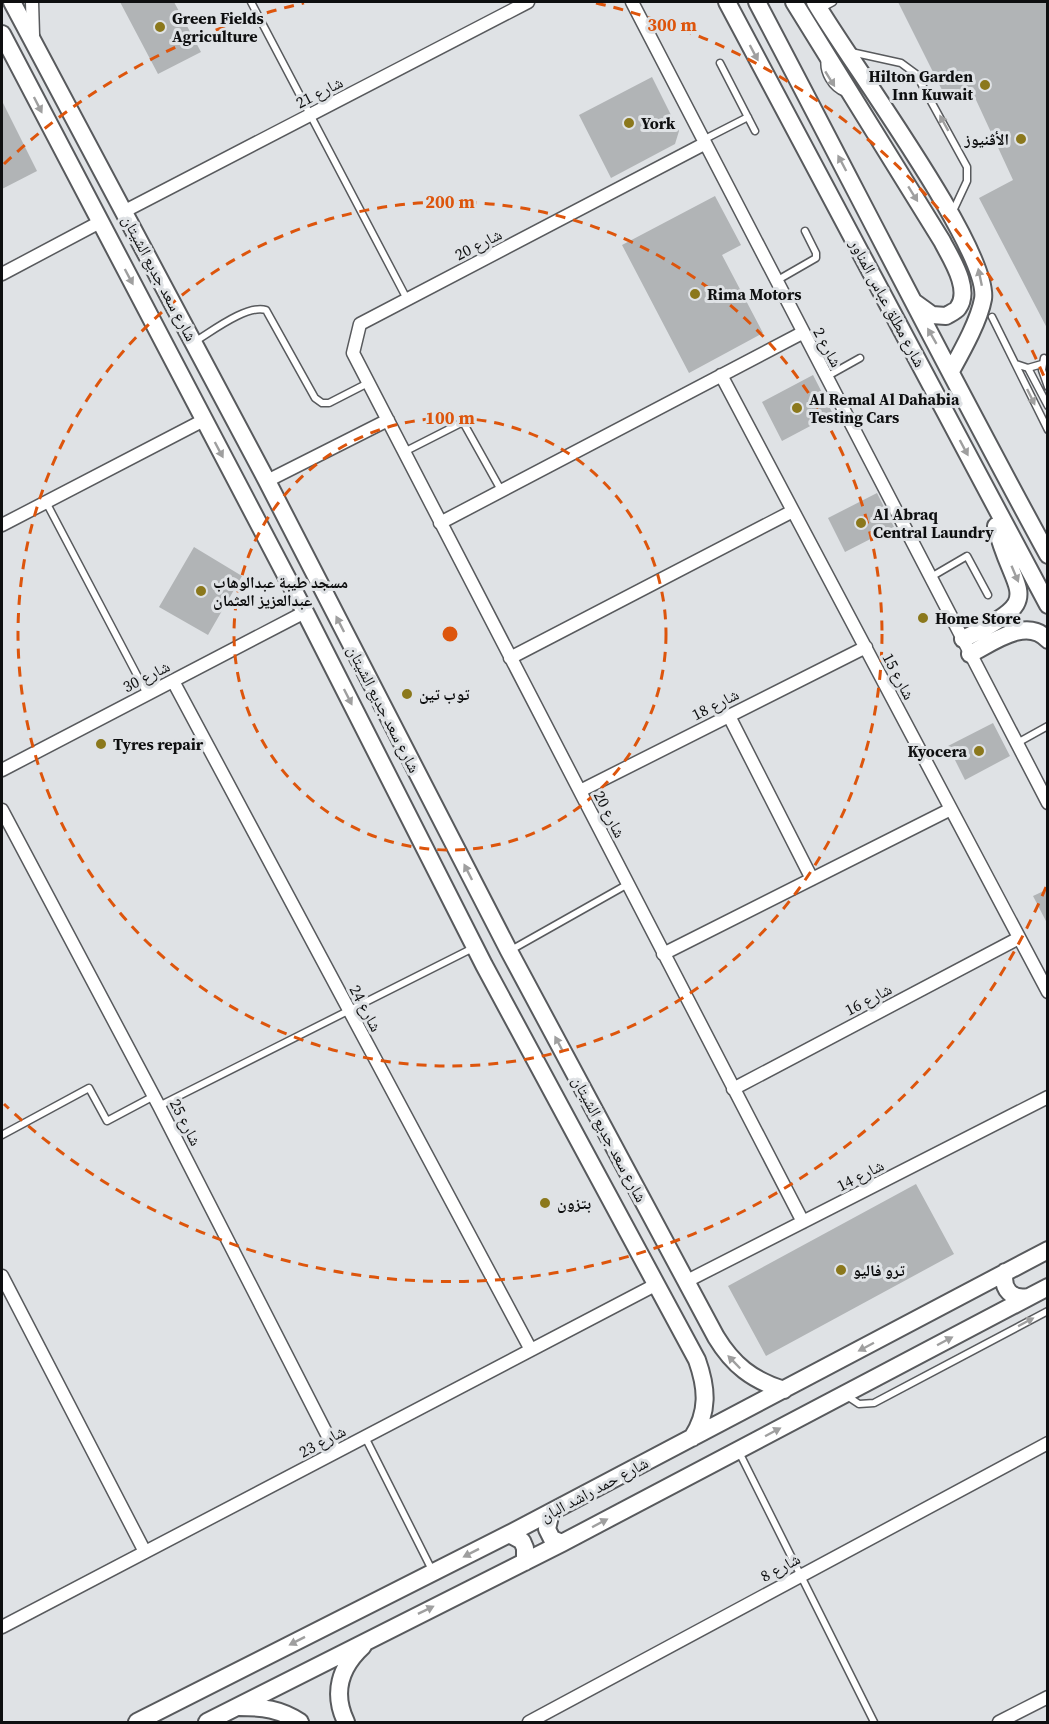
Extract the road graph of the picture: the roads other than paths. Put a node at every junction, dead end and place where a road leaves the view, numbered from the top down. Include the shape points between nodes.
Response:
1 (12, 2) edge
2 (32, 2) edge
3 (251, 2) edge
4 (528, 2) edge
5 (632, 2) edge
6 (727, 2) edge
7 (757, 2) edge
8 (810, 6) edge
9 (2, 34) edge
10 (34, 42) junction
11 (846, 50) junction
12 (2, 53) edge
13 (720, 63) dead end
14 (20, 70) junction
15 (310, 115) junction
16 (748, 117) junction
17 (79, 124) junction
18 (754, 131) dead end
19 (53, 135) junction
20 (703, 143) junction
21 (109, 181) junction
22 (84, 193) junction
23 (125, 211) junction
24 (951, 215) junction
25 (100, 222) junction
26 (933, 226) junction
27 (805, 231) dead end
28 (2, 274) edge
29 (775, 281) junction
30 (406, 299) junction
31 (911, 299) junction
32 (992, 317) dead end
33 (802, 333) junction
34 (194, 342) junction
35 (860, 358) dead end
36 (1016, 364) junction
37 (1028, 368) junction
38 (951, 370) junction
39 (721, 375) junction
40 (825, 377) junction
41 (369, 383) junction
42 (1047, 387) edge
43 (1047, 406) edge
44 (204, 420) junction
45 (388, 420) junction
46 (1047, 430) edge
47 (404, 452) junction
48 (267, 481) junction
49 (501, 491) junction
50 (991, 498) junction
51 (46, 502) junction
52 (793, 511) junction
53 (1026, 514) junction
54 (440, 523) junction
55 (2, 525) edge
56 (1047, 543) edge
57 (1047, 555) edge
58 (931, 577) junction
59 (988, 595) dead end
60 (1047, 605) edge
61 (305, 612) junction
62 (1047, 640) edge
63 (866, 647) junction
64 (967, 647) junction
65 (510, 658) junction
66 (173, 681) junction
67 (147, 694) junction
68 (729, 716) junction
69 (1047, 726) edge
70 (1017, 743) junction
71 (2, 770) edge
72 (580, 791) junction
73 (1047, 803) edge
74 (951, 809) junction
75 (2, 810) edge
76 (812, 879) junction
77 (628, 884) junction
78 (487, 909) junction
79 (463, 921) junction
80 (1019, 938) junction
81 (475, 946) junction
82 (509, 951) junction
83 (663, 954) junction
84 (484, 964) junction
85 (1047, 992) edge
86 (349, 1011) junction
87 (733, 1089) junction
88 (1047, 1097) edge
89 (156, 1101) junction
90 (2, 1135) edge
91 (803, 1222) junction
92 (1047, 1250) edge
93 (1005, 1272) junction
94 (2, 1276) edge
95 (687, 1281) junction
96 (657, 1284) junction
97 (1047, 1287) edge
98 (1028, 1297) junction
99 (1047, 1311) edge
100 (716, 1337) junction
101 (531, 1350) junction
102 (691, 1350) junction
103 (784, 1390) junction
104 (844, 1394) junction
105 (365, 1437) junction
106 (692, 1438) junction
107 (1047, 1443) edge
108 (738, 1450) junction
109 (336, 1452) junction
110 (551, 1512) junction
111 (509, 1534) junction
112 (562, 1543) junction
113 (146, 1552) junction
114 (525, 1562) junction
115 (433, 1572) junction
116 (799, 1575) junction
117 (2, 1628) edge
118 (373, 1636) junction
119 (1047, 1697) edge
120 (235, 1708) junction
121 (137, 1722) edge
122 (207, 1722) edge
123 (300, 1722) edge
124 (346, 1722) edge
125 (529, 1722) edge
126 (874, 1722) edge
127 (999, 1722) edge

1 - 10 street, شارع سعد جديع الشيتان
2 - 10 street
3 - 15 lane
4 - 15 street, شارع 21
5 - 20 street, شارع 2
6 -> 50 street, شارع مطلق عباس المناور
31 -> 7 street, شارع مطلق عباس المناور
8 - 11 street
8 -> 26 street via 826,55
9 - 14 street, شارع سعد جديع الشيتان
10 - 17 street, شارع سعد جديع الشيتان
11 - 24 street
24 -> 11 lane via 967,181 967,167 916,74 901,63
12 - 14 street
13 - 16 lane
14 -> 19 street, شارع سعد جديع الشيتان
15 - 23 street, شارع 21
15 - 30 lane
16 - 18 lane
16 - 20 lane
17 - 19 street via 79,133 73,140 64,141
17 - 21 street, شارع سعد جديع الشيتان
19 - 22 street, شارع سعد جديع الشيتان
20 - 29 street, شارع 2
20 - 30 street, شارع 20
21 - 22 street via 102,174 93,173 85,179
21 - 23 street, شارع سعد جديع الشيتان
22 - 25 street, شارع سعد جديع الشيتان
23 - 34 street, شارع سعد جديع الشيتان
24 - 26 street
38 -> 24 street via 983,299 977,264
25 - 28 street
25 -> 44 street, شارع سعد جديع الشيتان
26 - 31 street via 958,273 962,294 958,308 946,316 932,315
27 - 29 lane via 816,258
29 - 33 street, شارع 2
30 - 41 street, شارع 20 via 360,324 353,352
38 -> 31 street, شارع مطلق عباس المناور
32 - 36 lane
33 - 39 street
33 - 40 street, شارع 2
34 - 41 lane via 258,308 266,310 315,398 322,403 330,403
34 - 48 street, شارع سعد جديع الشيتان
35 - 40 lane
36 - 37 lane
36 -> 46 lane
37 - 42 lane via 1043,361
37 - 43 lane
38 - 53 street, شارع مطلق عباس المناور
39 - 49 street
39 - 52 street, شارع 15
40 - 58 street, شارع 2
41 - 45 street, شارع 20
44 - 51 street
44 -> 61 street, شارع سعد جديع الشيتان
45 - 47 street, شارع 20
45 - 48 street
47 - 49 lane via 463,422
47 - 54 street, شارع 20
78 -> 48 street, شارع سعد جديع الشيتان
49 - 54 street
50 - 60 street, شارع مطلق عباس المناور
50 -> 64 street via 997,530 1019,584 1020,600 1013,613
51 - 55 street
51 - 67 lane
52 - 63 street, شارع 15
52 - 65 street
53 - 56 lane
53 - 57 street, شارع مطلق عباس المناور
54 - 65 street, شارع 20
58 - 59 lane via 967,556
58 - 64 street, شارع 2
61 - 66 street, شارع 30
61 -> 79 street, شارع سعد جديع الشيتان
62 - 64 street via 1036,631 1024,630
63 - 68 street, شارع 18
63 - 74 street, شارع 15
64 - 70 street, شارع 2
65 - 72 street, شارع 20
66 - 67 street, شارع 30
66 - 86 street, شارع 24
67 - 71 street, شارع 30
68 - 72 street, شارع 18
68 - 76 street
69 - 70 lane
70 - 73 street, شارع 2
72 - 77 street, شارع 20
74 - 76 street
74 - 80 street, شارع 15
75 - 89 street, شارع 25
76 - 83 street
77 - 82 lane
77 - 83 street, شارع 20
78 - 79 street via 486,920 479,926
78 - 82 street, شارع سعد جديع الشيتان
79 - 81 street, شارع سعد جديع الشيتان
80 - 85 street, شارع 15
80 - 87 street, شارع 16
81 - 84 street, شارع سعد جديع الشيتان
81 - 86 lane
82 - 84 street via 492,950
95 -> 82 street, شارع سعد جديع الشيتان
83 - 87 street, شارع 20
84 - 96 street, شارع سعد جديع الشيتان
86 - 89 lane
86 - 101 street, شارع 24
87 - 91 street, شارع 20
88 - 91 street, شارع 14
89 - 90 lane via 107,1121 89,1088
89 - 109 street, شارع 25
91 - 95 street, شارع 14
92 - 93 street, شارع حمد راشد البان
93 - 98 street via 1004,1284 1011,1295
93 -> 103 street, شارع حمد راشد البان
94 - 113 street
95 - 100 street, شارع سعد جديع الشيتان
96 - 101 street, شارع 23
96 - 102 street, شارع سعد جديع الشيتان
97 - 98 street, شارع حمد راشد البان
104 -> 98 street, شارع حمد راشد البان
104 -> 99 lane via 859,1404 874,1403
100 - 102 street via 708,1350
103 -> 100 street, شارع سعد جديع الشيتان via 743,1372
101 - 105 street, شارع 23
102 - 106 street, شارع سعد جديع الشيتان via 701,1371 706,1406
103 - 106 street, شارع حمد راشد البان
108 -> 104 street, شارع حمد راشد البان
105 - 109 street, شارع 23
105 - 115 lane
106 - 110 street, شارع حمد راشد البان
107 - 116 street, شارع 8
112 -> 108 street, شارع حمد راشد البان
108 - 116 lane
109 - 113 street, شارع 23
110 - 111 street, شارع حمد راشد البان
110 - 112 street via 547,1530 552,1539
111 - 114 street via 522,1540
111 -> 115 street, شارع حمد راشد البان
112 - 114 street, شارع حمد راشد البان
113 - 117 street, شارع 23
118 -> 114 street, شارع حمد راشد البان
115 -> 121 street, شارع حمد راشد البان
116 - 125 street, شارع 8
116 - 126 lane
118 - 120 street, شارع حمد راشد البان
118 - 124 street via 343,1669 339,1700
119 - 127 street
120 - 122 street, شارع حمد راشد البان
120 - 123 street via 264,1707

